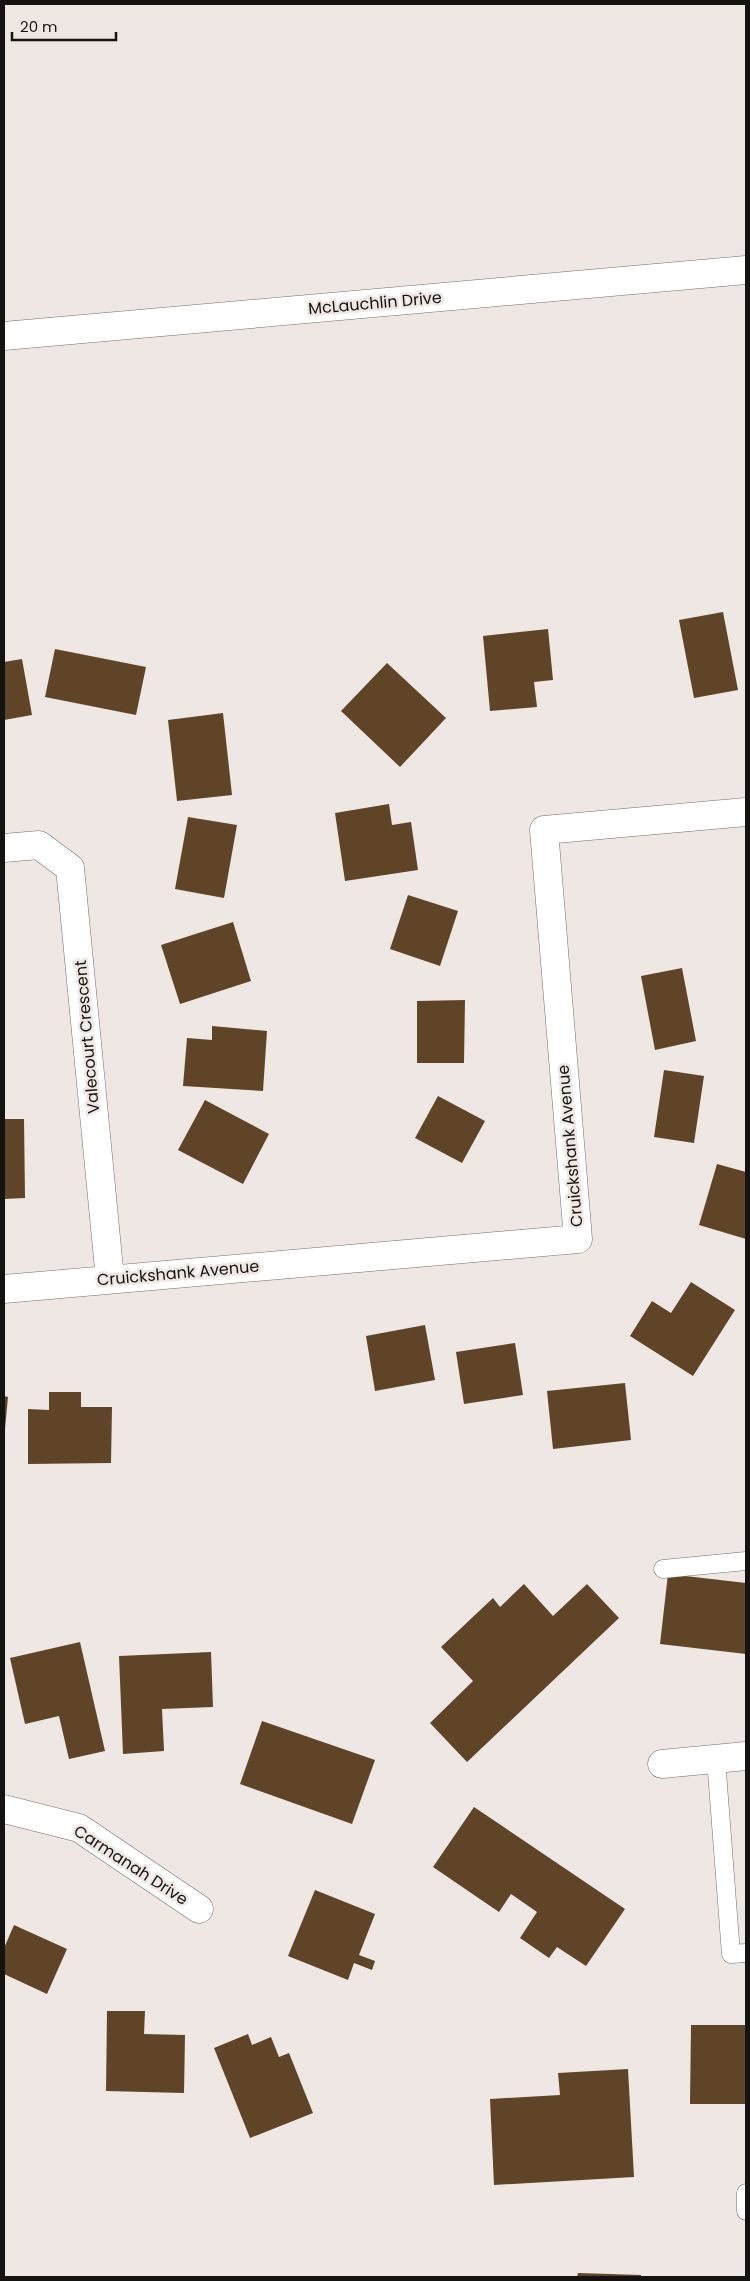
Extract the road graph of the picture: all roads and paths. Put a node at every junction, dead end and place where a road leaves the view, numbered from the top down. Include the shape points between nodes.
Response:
1 (746, 270) edge
2 (4, 336) edge
3 (746, 812) edge
4 (4, 848) edge
5 (110, 1279) junction
6 (4, 1289) edge
7 (746, 1561) edge
8 (663, 1569) dead end
9 (746, 1756) edge
10 (716, 1759) junction
11 (662, 1764) dead end
12 (4, 1809) edge
13 (199, 1909) dead end
14 (746, 1953) edge
15 (746, 2193) edge
16 (746, 2211) edge

1 - 2 street, McLauchlin Drive
3 - 5 street, Cruickshank Avenue via 544,830 578,1239
4 - 5 street, Valecourt Crescent via 39,845 70,868
5 - 6 street, Cruickshank Avenue
7 - 8 lane
9 - 10 street
10 - 11 street
10 - 14 lane via 732,1954
12 - 13 street, Carmanah Drive via 79,1828
15 - 16 lane

